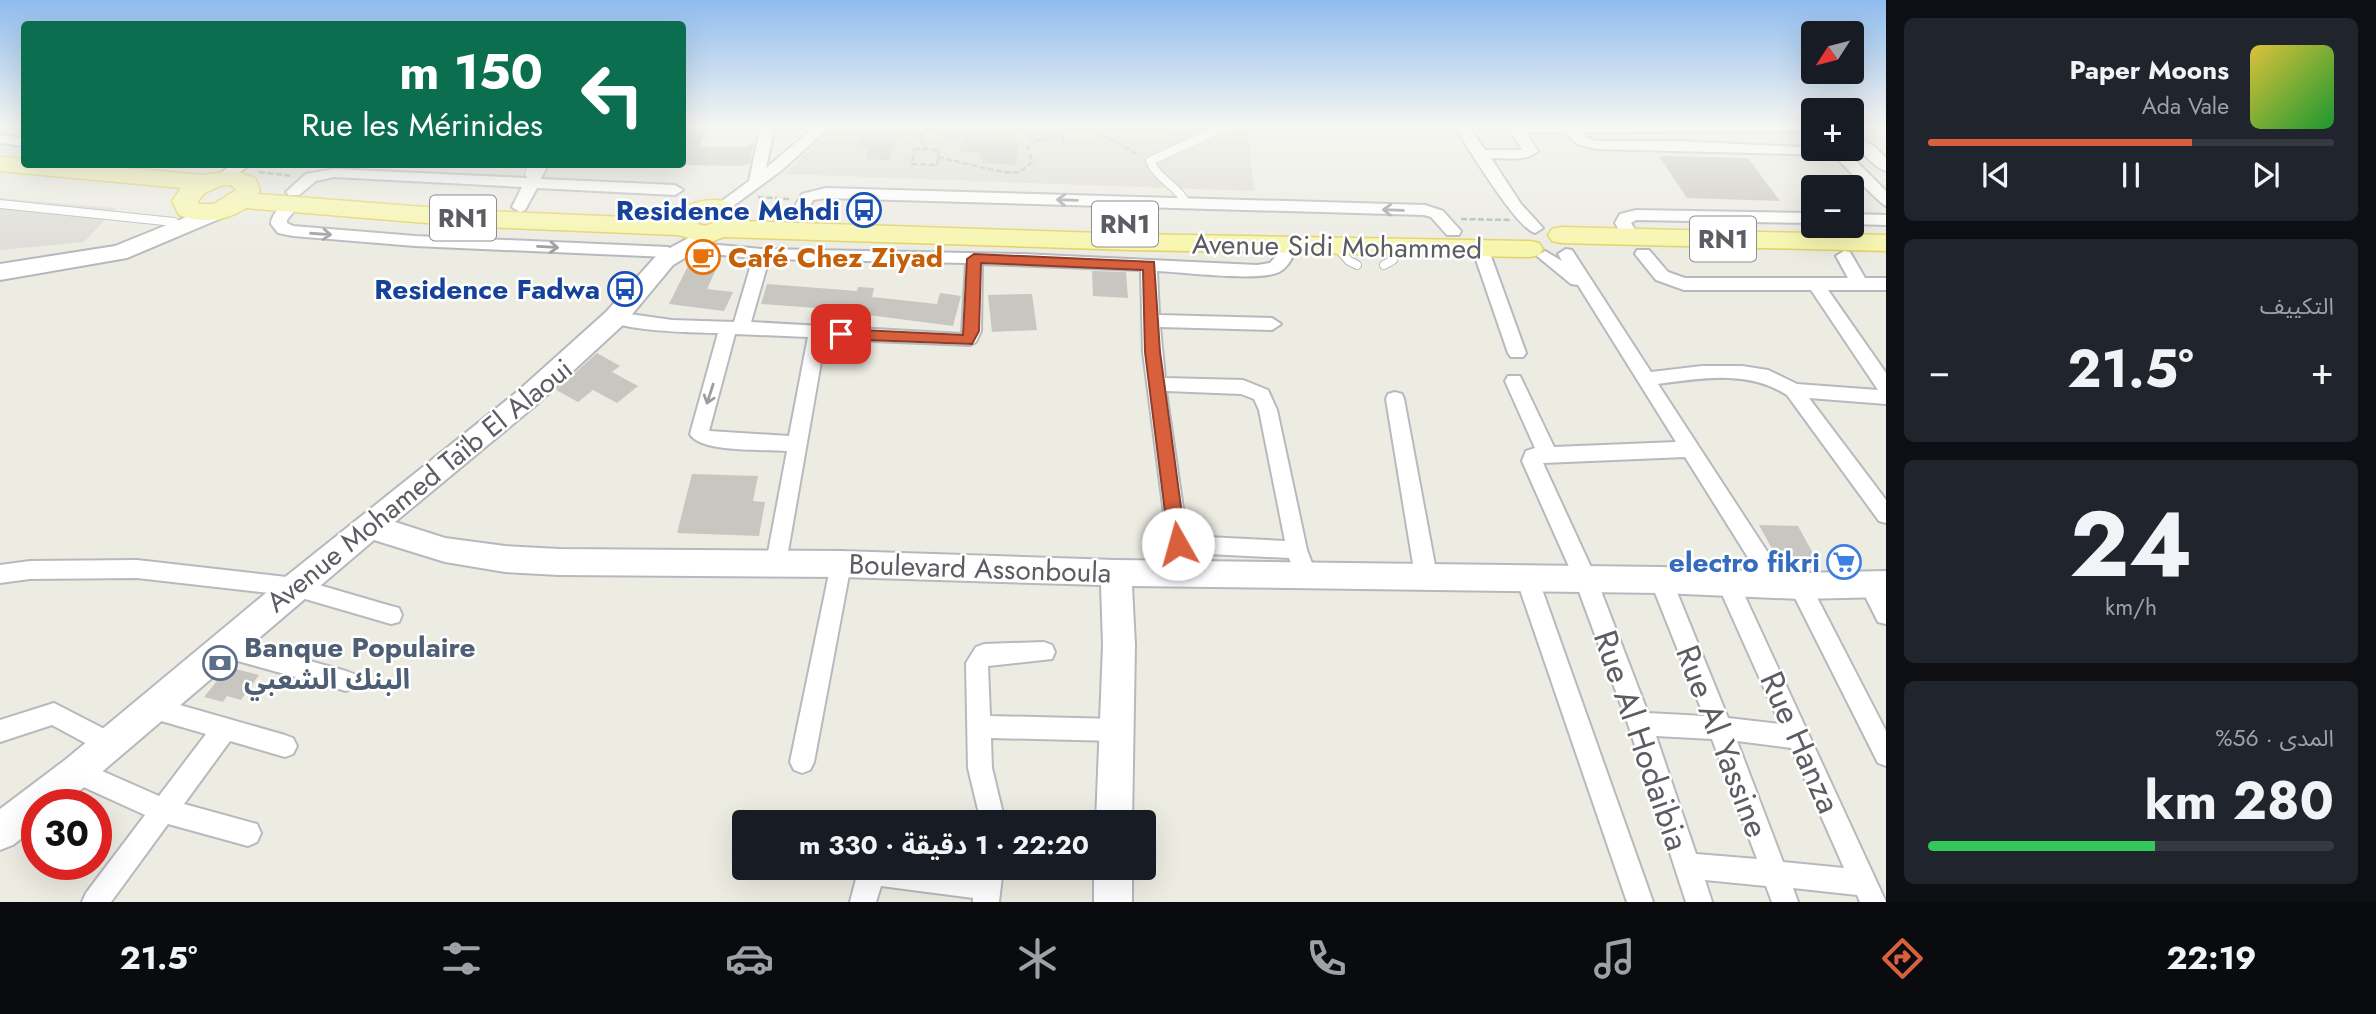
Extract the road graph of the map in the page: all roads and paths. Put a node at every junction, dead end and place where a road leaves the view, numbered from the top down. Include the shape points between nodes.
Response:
1 (759, 166) edge
2 (777, 166) edge
3 (978, 166) edge
4 (1027, 166) edge
5 (1152, 166) edge
6 (1488, 166) edge
7 (1854, 166) edge
8 (81, 168) edge
9 (101, 169) edge
10 (532, 175) edge
11 (0, 181) edge
12 (756, 182) junction
13 (220, 189) edge
14 (675, 190) dead end
15 (292, 198) junction
16 (1886, 201) edge
17 (0, 204) edge
18 (1187, 204) junction
19 (520, 207) junction
20 (216, 212) joint
21 (799, 215) junction
22 (1801, 218) edge
23 (1864, 219) edge
24 (1886, 220) edge
25 (1453, 231) junction
26 (696, 232) junction
27 (1333, 238) junction
28 (1832, 241) edge
29 (1886, 243) edge
30 (1547, 244) junction
31 (1288, 245) junction
32 (1637, 245) junction
33 (1393, 247) junction
34 (138, 248) junction
35 (1024, 248) junction
36 (1480, 248) junction
37 (762, 254) junction
38 (1886, 256) edge
39 (974, 259) junction
40 (1149, 265) junction
41 (1357, 265) dead end
42 (0, 272) edge
43 (1815, 283) junction
44 (1873, 283) edge
45 (1886, 298) edge
46 (615, 318) junction
47 (1150, 321) junction
48 (1272, 324) dead end
49 (734, 328) junction
50 (818, 331) junction
51 (1517, 353) dead end
52 (1646, 379) junction
53 (1514, 381) dead end
54 (1157, 384) junction
55 (1886, 387) edge
56 (1793, 390) junction
57 (1886, 397) edge
58 (1395, 399) dead end
59 (798, 444) junction
60 (1691, 449) junction
61 (1548, 455) junction
62 (1886, 515) edge
63 (372, 527) junction
64 (1178, 558) junction
65 (1301, 562) junction
66 (776, 563) junction
67 (841, 564) junction
68 (1116, 573) junction
69 (0, 574) edge
70 (1426, 576) junction
71 (1527, 578) junction
72 (1585, 578) junction
73 (1661, 580) junction
74 (1728, 583) junction
75 (1878, 584) edge
76 (1788, 586) junction
77 (295, 587) junction
78 (391, 615) dead end
79 (1886, 615) edge
80 (223, 648) junction
81 (1044, 652) dead end
82 (346, 681) dead end
83 (152, 708) junction
84 (1640, 724) junction
85 (979, 727) junction
86 (1719, 728) junction
87 (224, 730) junction
88 (1116, 730) junction
89 (0, 731) edge
90 (1800, 738) junction
91 (110, 744) junction
92 (285, 746) dead end
93 (1886, 755) edge
94 (802, 762) dead end
95 (77, 772) junction
96 (990, 810) edge
97 (1114, 810) edge
98 (164, 811) junction
99 (0, 832) edge
100 (248, 833) dead end
101 (1686, 867) junction
102 (1773, 873) junction
103 (1113, 880) edge
104 (988, 886) edge
105 (1868, 892) edge
106 (95, 902) edge
107 (863, 902) edge
108 (1113, 902) edge
109 (1640, 902) edge
110 (1699, 902) edge
111 (1785, 902) edge

1 - 12 street
2 - 12 street
3 - 4 path via 1000,173 1020,172
5 - 18 lane via 1179,189
6 - 30 street
7 - 16 street
8 - 9 main road, Avenue Sidi Mohammed / RN1
9 - 13 main road, Avenue Sidi Mohammed / RN1
10 - 14 street
10 - 15 street via 334,173 315,175
10 - 19 street
11 - 13 main road, Avenue Sidi Mohammed / RN1
12 - 26 street
13 - 15 main road, Avenue Sidi Mohammed / RN1
13 - 17 lane
13 - 20 main road
13 - 34 street
15 - 19 main road, Avenue Sidi Mohammed / RN1
15 -> 26 main road, Avenue Sidi Mohammed / RN1
18 -> 21 street via 826,193 807,197
25 -> 18 street via 1437,214 1425,210
19 - 26 main road, Avenue Sidi Mohammed / RN1
20 - 34 street
21 - 26 main road, Avenue Sidi Mohammed / RN1
21 - 27 main road, Avenue Sidi Mohammed / RN1
22 - 32 street via 1626,217 1623,223
23 - 24 street
25 - 30 main road, Avenue Sidi Mohammed / RN1
25 - 33 main road, Avenue Sidi Mohammed / RN1
26 - 35 main road, Avenue Sidi Mohammed / RN1
26 - 37 street
26 - 46 street, Avenue Mohamed Taïb El Alaoui
27 - 31 main road, Avenue Sidi Mohammed / RN1
27 - 33 main road, Avenue Sidi Mohammed / RN1
27 - 41 lane
28 - 29 main road, Avenue Sidi Mohammed / RN1
28 - 32 main road, Avenue Sidi Mohammed / RN1
28 - 38 main road, Avenue Sidi Mohammed / RN1
28 - 44 street
30 - 32 main road, Avenue Sidi Mohammed / RN1
30 - 36 main road, Avenue Sidi Mohammed / RN1
30 - 52 street via 1586,287
31 - 35 main road, Avenue Sidi Mohammed / RN1
31 - 40 street via 1285,257 1272,270
32 - 43 street via 1662,276 1677,283
33 - 36 main road, Avenue Sidi Mohammed / RN1
34 - 42 street
35 - 39 street
35 - 40 street
36 - 51 street
37 - 39 street
37 - 49 street
39 - 50 street via 972,331 967,340
40 - 47 street
43 - 44 street
43 - 55 street
44 - 45 street
46 - 49 street
46 - 63 street, Avenue Mohamed Taïb El Alaoui
47 - 48 street
47 - 54 street
49 - 50 street
49 -> 59 street via 699,434 707,439
50 - 59 street
52 - 56 street via 1745,372 1773,377
52 - 60 street
53 - 61 street
54 - 64 street
54 - 65 street via 1243,387 1261,395
56 - 57 street
56 - 62 street
58 - 70 street
59 - 66 street
60 - 61 street
60 - 76 street
61 - 72 street, Rue Al Hodaibia via 1531,459
63 - 66 street, Boulevard Assonboula via 445,550 505,559
63 - 77 street, Avenue Mohamed Taïb El Alaoui
64 - 65 street, Boulevard Assonboula
64 - 68 street, Boulevard Assonboula
65 - 70 street, Boulevard Assonboula
66 - 67 street, Boulevard Assonboula
67 - 68 street, Boulevard Assonboula
67 - 94 street
68 - 88 street
69 - 77 street via 137,569
70 - 71 street, Boulevard Assonboula
71 - 72 street, Boulevard Assonboula
71 - 109 street
72 - 73 street, Boulevard Assonboula
72 - 84 street, Rue Al Hodaibia
73 - 74 street, Boulevard Assonboula
73 - 86 street, Rue Al Yassine
74 - 76 street, Boulevard Assonboula
74 - 90 street, Rue Hanza
75 - 76 street, Boulevard Assonboula
75 - 79 street
76 - 93 street
77 - 78 street
77 - 80 street, Avenue Mohamed Taïb El Alaoui
80 - 82 street
80 - 83 street, Avenue Mohamed Taïb El Alaoui
81 - 85 street via 980,657
83 - 87 street
83 - 91 street, Avenue Mohamed Taïb El Alaoui
84 - 86 street
84 - 101 street, Rue Al Hodaibia
85 - 88 street
85 - 96 street via 980,768
86 - 90 street
86 - 102 street, Rue Al Yassine
87 - 92 street
87 - 98 street
88 - 97 street
89 - 91 street via 54,714
90 - 105 street, Rue Hanza
91 - 95 street, Avenue Mohamed Taïb El Alaoui
95 - 98 street
95 - 99 street, Avenue Mohamed Taïb El Alaoui
98 - 100 street
98 - 106 street
101 - 102 street
101 - 110 street, Rue Al Hodaibia
102 - 105 street
102 - 111 street, Rue Al Yassine
103 - 108 street
104 - 107 street via 877,873 869,879

